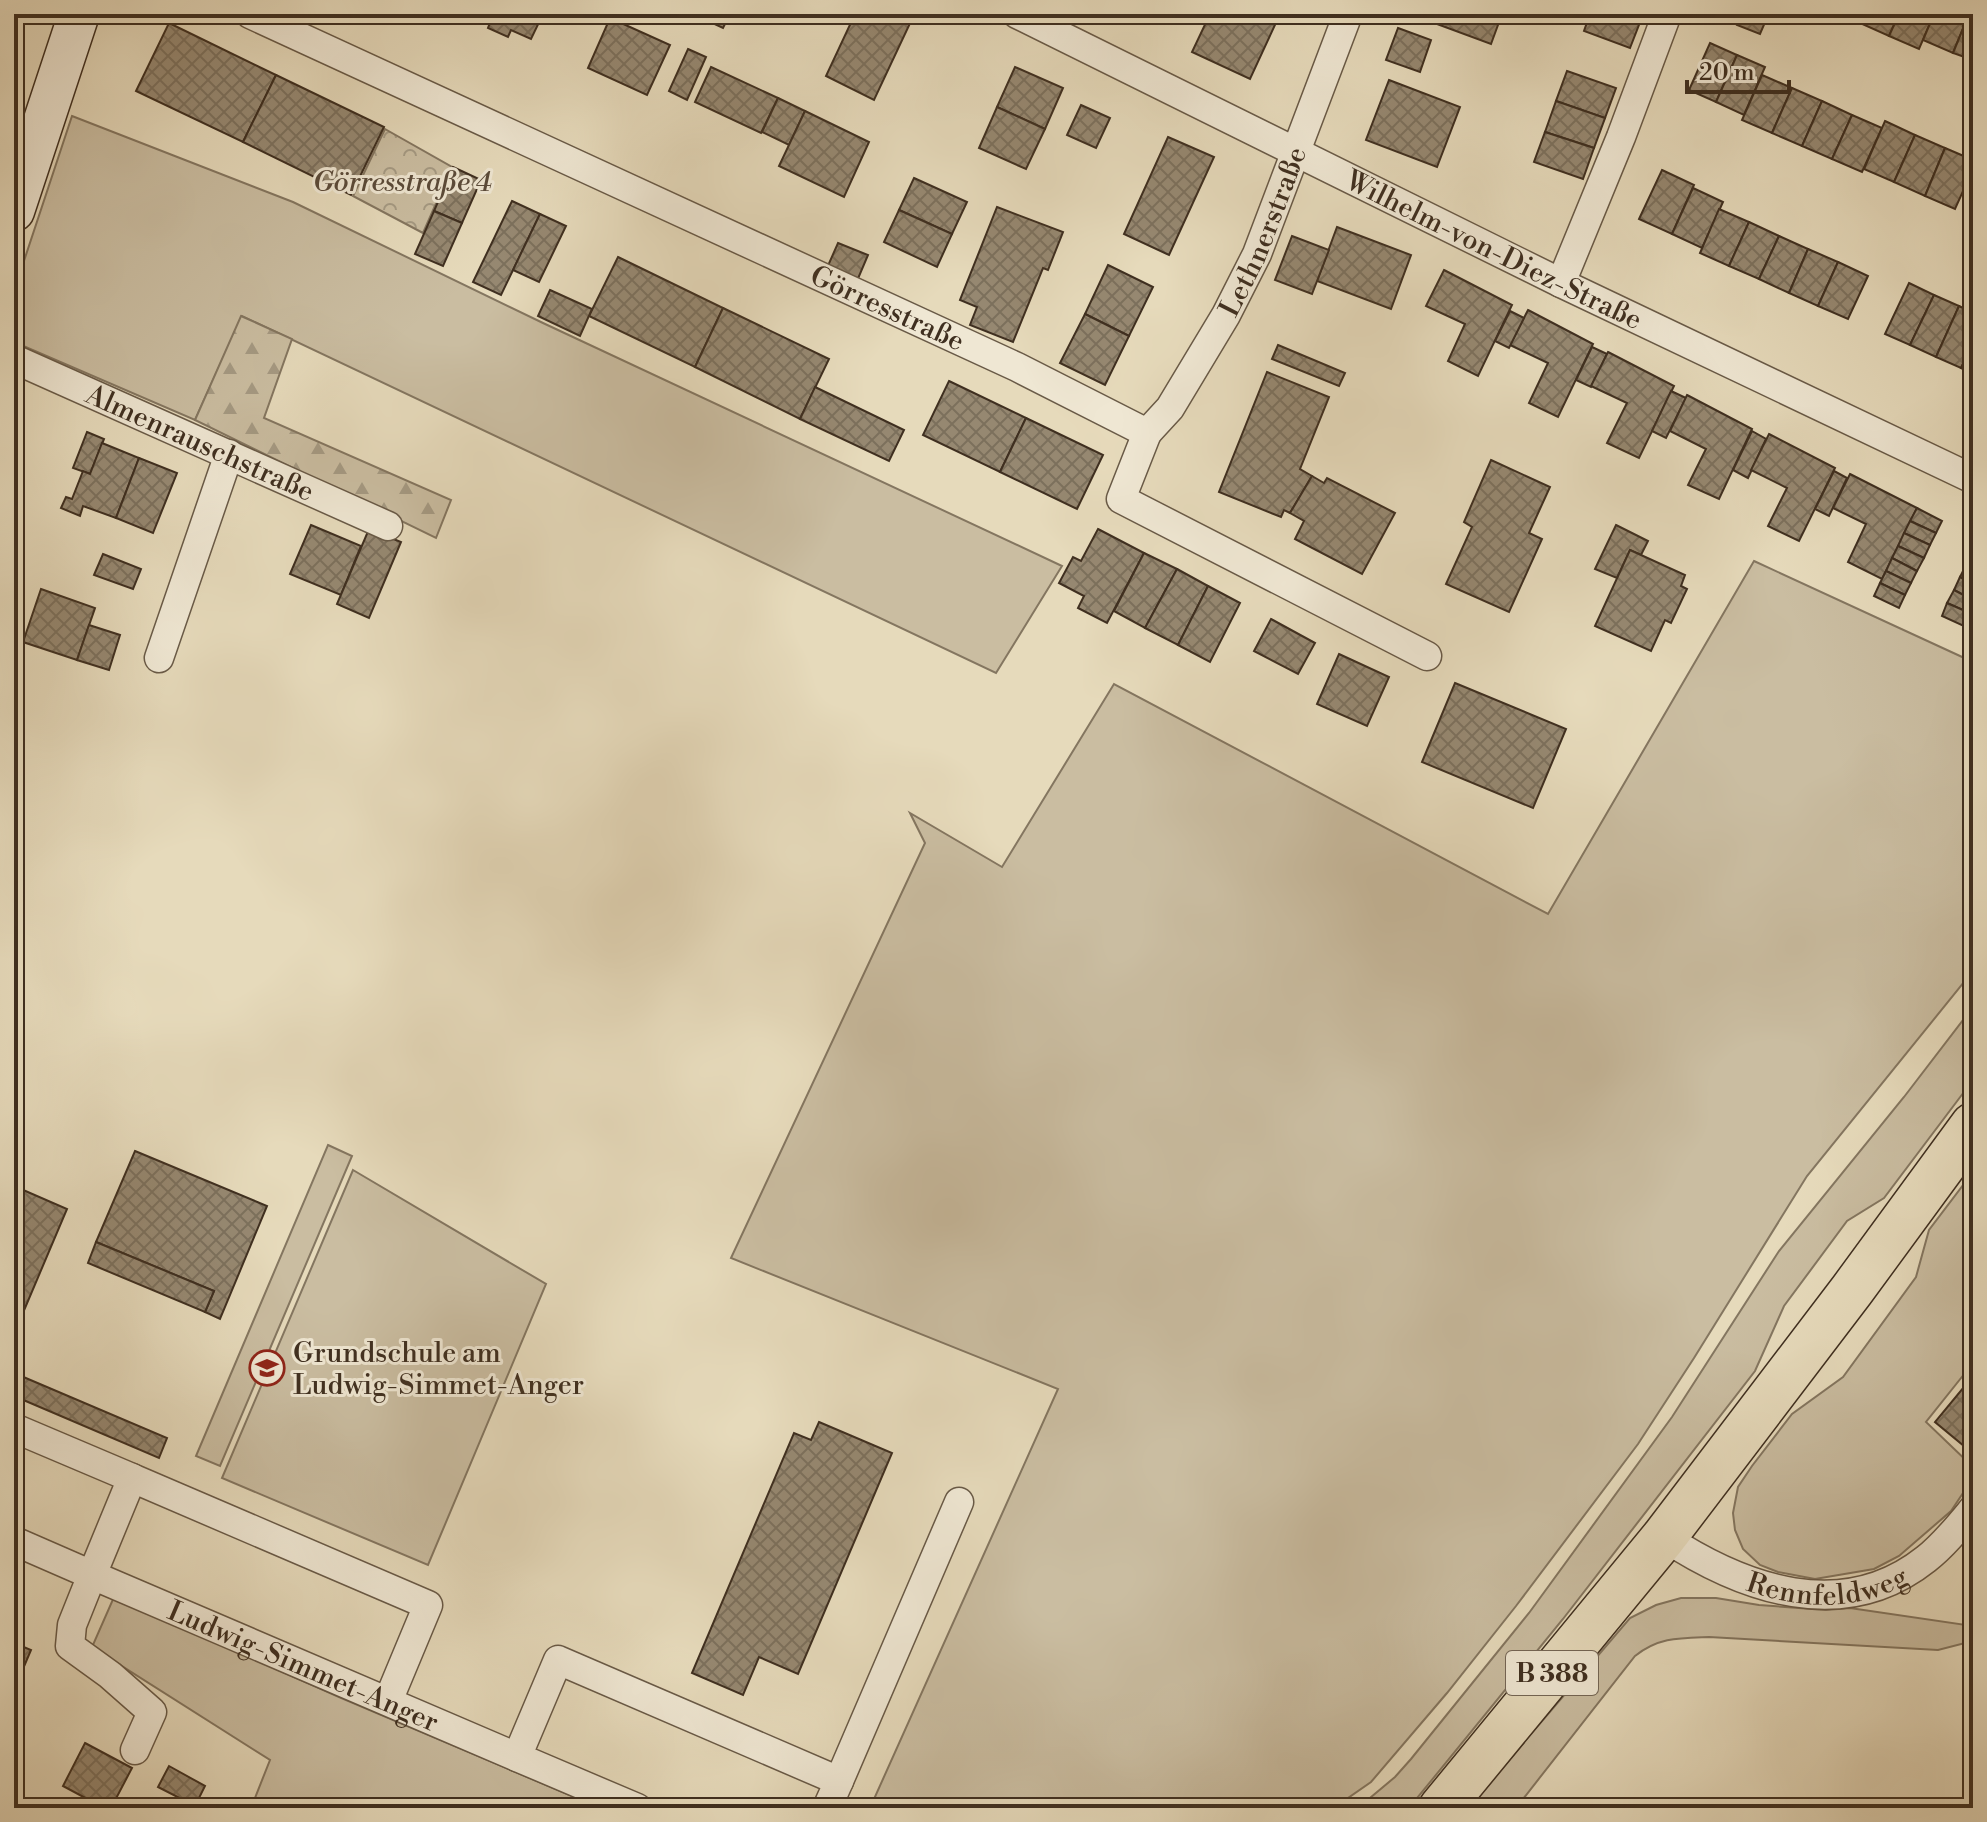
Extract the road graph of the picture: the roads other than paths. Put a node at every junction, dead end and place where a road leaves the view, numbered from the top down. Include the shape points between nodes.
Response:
1 (79, 14) edge
2 (250, 14) edge
3 (1017, 14) edge
4 (1348, 14) edge
5 (1667, 14) edge
6 (1295, 150) junction
7 (14, 211) edge
8 (1561, 283) junction
9 (14, 359) edge
10 (1147, 433) junction
11 (229, 454) junction
12 (1973, 479) edge
13 (388, 526) dead end
14 (1427, 656) dead end
15 (159, 658) dead end
16 (1973, 1125) edge
17 (14, 1428) edge
18 (132, 1478) junction
19 (959, 1502) dead end
20 (1973, 1509) edge
21 (1664, 1537) junction
22 (14, 1541) edge
23 (92, 1575) junction
24 (388, 1701) junction
25 (135, 1750) dead end
26 (517, 1757) junction
27 (839, 1781) junction
28 (637, 1808) edge
29 (827, 1808) edge
30 (1441, 1808) edge

1 - 7 street
2 - 10 street, Görresstraße via 1017,367
3 - 6 street, Wilhelm-von-Diez-Straße
4 - 6 street, Lethnerstraße
5 - 8 street
6 - 8 street, Wilhelm-von-Diez-Straße
6 - 10 street, Lethnerstraße via 1257,254 1226,315 1170,408
8 - 12 street, Wilhelm-von-Diez-Straße
9 - 11 street, Almenrauschstraße
10 - 14 street via 1121,499
11 - 13 street, Almenrauschstraße
11 - 15 street
16 - 21 main road, B 388
17 - 18 street
18 - 23 street
18 - 24 street via 428,1605
19 - 27 street
20 - 21 street, Rennfeldweg via 1926,1559 1887,1583 1847,1594 1765,1588 1719,1570
21 - 30 main road, B 388
22 - 23 street, Ludwig-Simmet-Anger
23 - 24 street, Ludwig-Simmet-Anger
23 - 25 street via 72,1625 70,1646 152,1712
24 - 26 street, Ludwig-Simmet-Anger
26 - 27 street via 558,1660
26 - 28 street, Ludwig-Simmet-Anger
27 - 29 street

